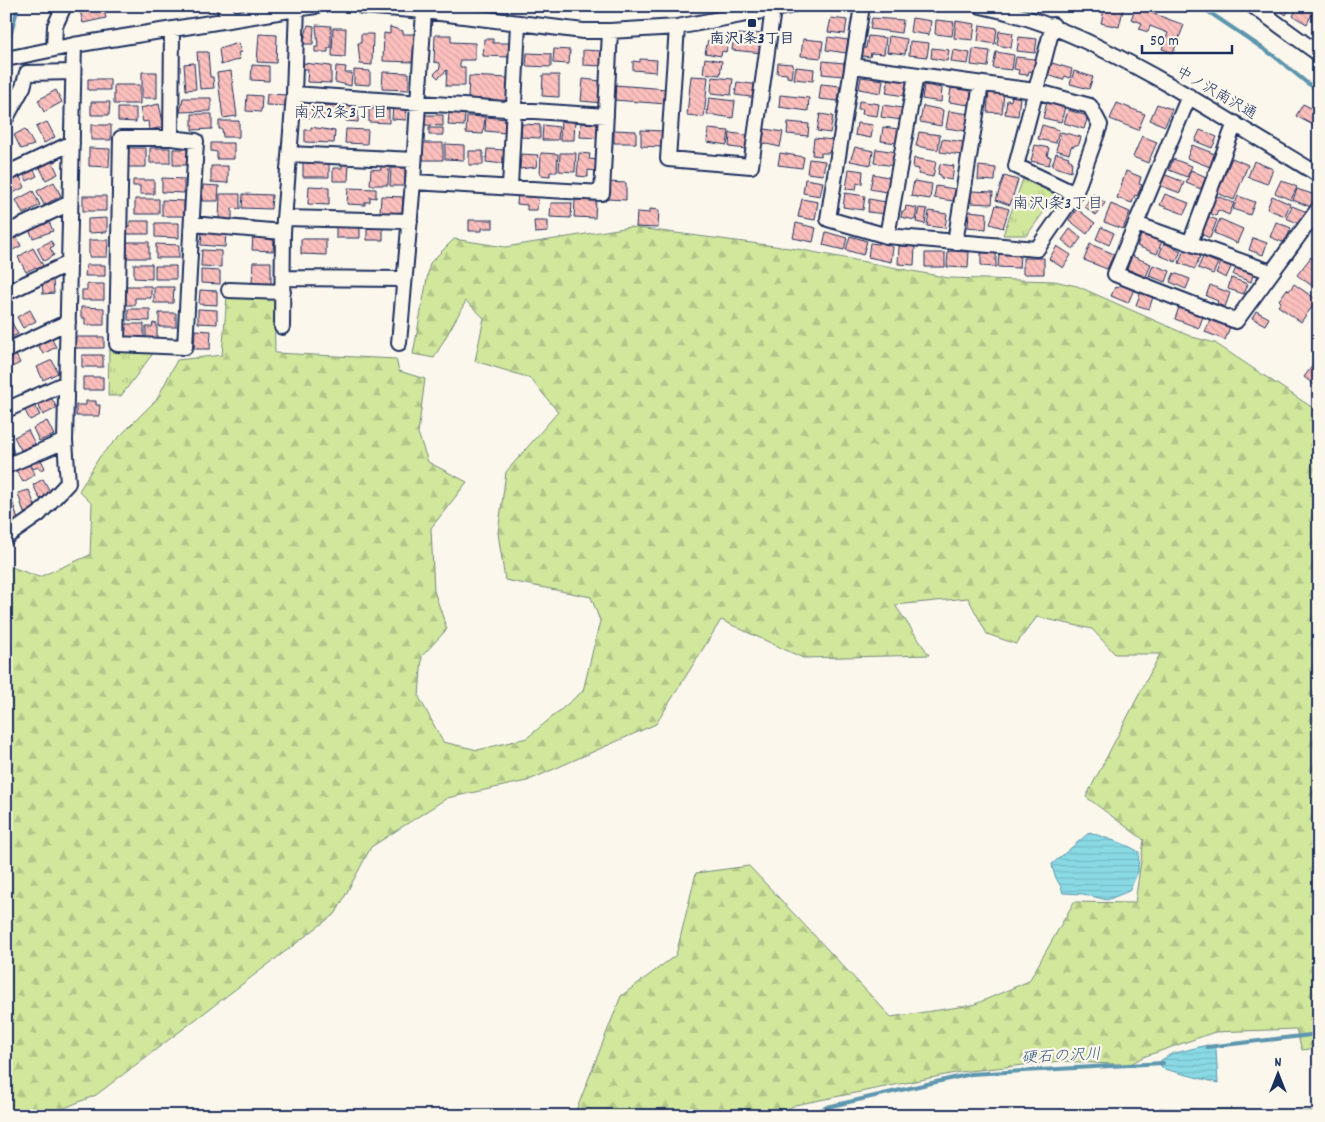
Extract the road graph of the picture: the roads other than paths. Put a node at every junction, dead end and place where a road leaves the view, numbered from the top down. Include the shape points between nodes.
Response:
1 (64, 6) edge
2 (315, 6) edge
3 (362, 6) edge
4 (790, 6) edge
5 (862, 6) edge
6 (981, 6) edge
7 (1253, 6) edge
8 (298, 7) edge
9 (385, 7) edge
10 (772, 9) junction
11 (424, 11) junction
12 (227, 13) edge
13 (518, 24) junction
14 (1053, 26) junction
15 (677, 27) junction
16 (172, 30) junction
17 (610, 31) junction
18 (74, 45) junction
19 (47, 50) junction
20 (1319, 54) edge
21 (6, 59) edge
22 (853, 66) junction
23 (73, 72) junction
24 (916, 75) junction
25 (982, 84) junction
26 (1035, 91) junction
27 (294, 94) junction
28 (1189, 96) junction
29 (418, 102) junction
30 (515, 110) junction
31 (606, 116) junction
32 (6, 118) edge
33 (1235, 123) junction
34 (171, 138) junction
35 (72, 143) junction
36 (289, 154) junction
37 (414, 160) junction
38 (6, 174) edge
39 (1319, 175) edge
40 (413, 182) junction
41 (510, 187) junction
42 (1076, 194) junction
43 (70, 203) junction
44 (1319, 208) edge
45 (410, 221) junction
46 (192, 224) junction
47 (1136, 224) junction
48 (284, 225) junction
49 (6, 233) edge
50 (888, 236) junction
51 (955, 242) junction
52 (1190, 243) junction
53 (69, 263) junction
54 (1272, 272) junction
55 (283, 278) junction
56 (404, 279) junction
57 (229, 290) dead end
58 (283, 292) junction
59 (6, 293) edge
60 (68, 322) junction
61 (282, 327) dead end
62 (399, 343) dead end
63 (6, 351) edge
64 (66, 383) junction
65 (6, 410) edge
66 (65, 441) junction
67 (6, 466) edge
68 (6, 537) edge

1 - 19 street
2 - 8 street
3 - 9 street
4 - 10 street
5 - 22 street
6 - 14 street, 中ノ沢南沢通
7 - 20 street
8 - 12 street
8 - 27 street
9 - 11 street
10 - 15 street
10 - 15 street via 751,166 668,160
11 - 13 street
11 - 29 street
12 - 16 street
13 - 17 street
13 - 30 street
14 - 26 street
14 - 28 street, 中ノ沢南沢通 via 1108,51
15 - 17 street
16 - 18 street
16 - 34 street
17 - 31 street
18 - 19 street
18 - 23 street
19 - 21 street
22 - 24 street
22 - 50 street via 828,219
23 - 32 street via 27,73 24,87
23 - 35 street
24 - 25 street
24 - 50 street
25 - 26 street
25 - 51 street
26 - 42 street via 1016,166
26 - 42 street via 1090,106 1100,125
27 - 29 street
27 - 36 street
28 - 33 street, 中ノ沢南沢通
28 - 47 street
29 - 30 street
29 - 37 street
30 - 31 street
30 - 41 street
31 - 41 street via 602,193
33 - 39 street, 中ノ沢南沢通
33 - 52 street
34 - 46 street via 196,141
34 - 46 street via 121,138 117,344 185,347
35 - 38 street
35 - 43 street
36 - 37 street
36 - 48 street
37 - 40 street
40 - 41 street
40 - 45 street
42 - 51 street via 1037,249
43 - 49 street
43 - 53 street
44 - 54 street
45 - 48 street
45 - 56 street
46 - 48 street
47 - 52 street
47 - 54 street via 1115,274 1236,321
48 - 55 street
50 - 51 street
52 - 54 street
53 - 59 street
53 - 60 street
55 - 56 street
55 - 58 street
56 - 62 street
57 - 58 street
58 - 61 street
60 - 63 street
60 - 64 street
64 - 65 street
64 - 66 street
66 - 67 street
66 - 68 street via 68,483 39,514

